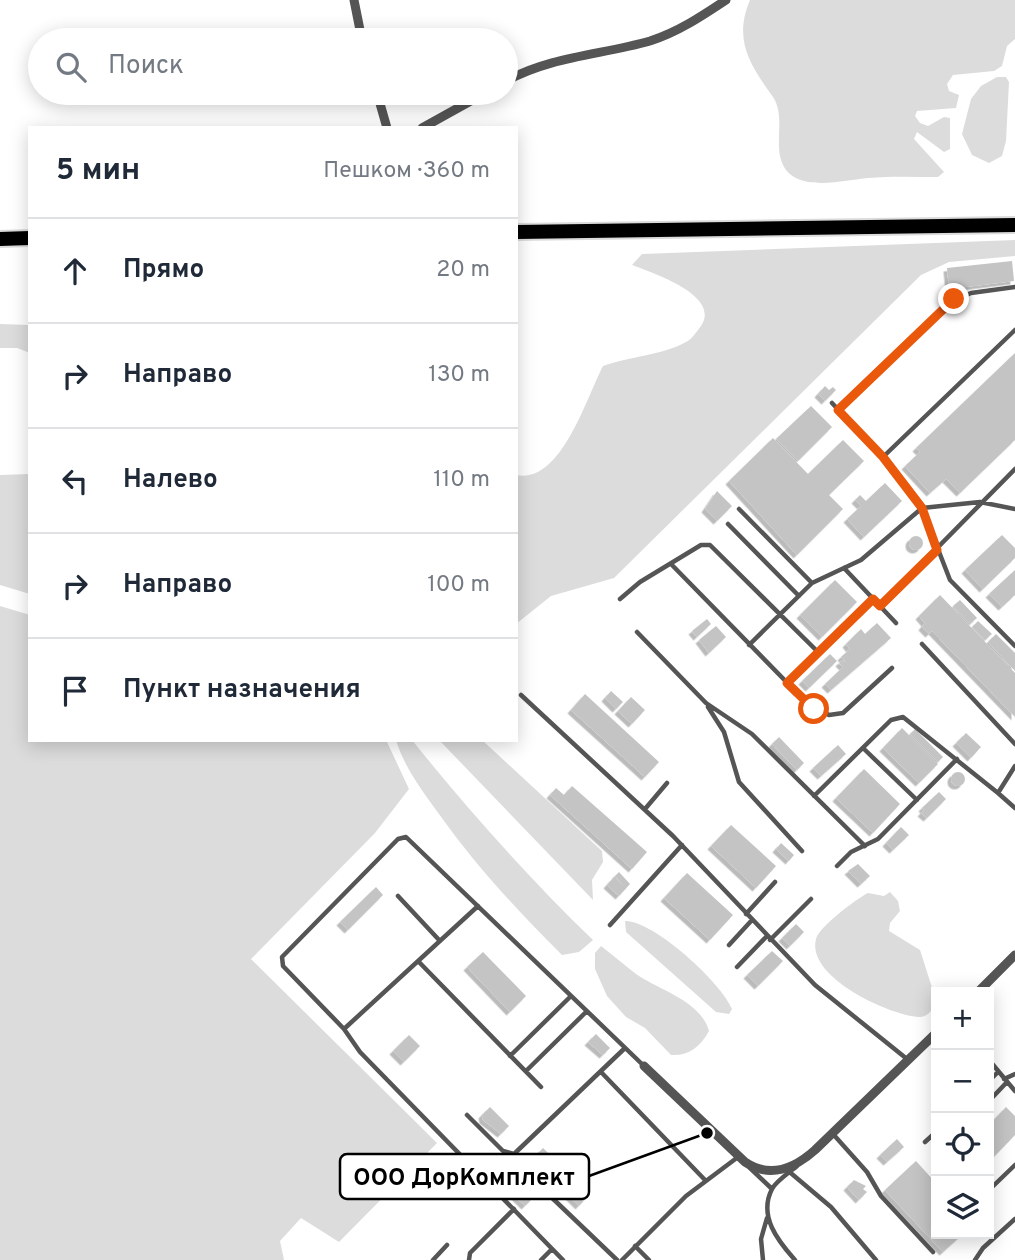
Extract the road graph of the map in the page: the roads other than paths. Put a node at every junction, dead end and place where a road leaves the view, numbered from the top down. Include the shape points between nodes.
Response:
1 (354, 0) edge
2 (726, 0) edge
3 (360, 28) edge
4 (518, 75) edge
5 (380, 105) edge
6 (463, 105) edge
7 (386, 126) edge
8 (426, 126) edge
9 (1015, 225) edge
10 (518, 232) edge
11 (0, 239) edge
12 (28, 239) edge
13 (1015, 287) edge
14 (1015, 330) edge
15 (832, 403) dead end
16 (838, 410) junction
17 (883, 457) junction
18 (1015, 468) edge
19 (981, 502) junction
20 (922, 508) junction
21 (739, 509) dead end
22 (1015, 509) edge
23 (729, 524) dead end
24 (937, 550) junction
25 (672, 565) junction
26 (844, 568) junction
27 (812, 583) junction
28 (799, 596) junction
29 (620, 599) dead end
30 (873, 599) junction
31 (880, 606) junction
32 (780, 613) junction
33 (896, 622) dead end
34 (637, 632) dead end
35 (749, 645) junction
36 (922, 645) dead end
37 (1015, 646) edge
38 (818, 652) junction
39 (892, 668) dead end
40 (787, 683) junction
41 (521, 695) dead end
42 (706, 704) junction
43 (1015, 744) edge
44 (863, 748) junction
45 (957, 759) junction
46 (1015, 766) edge
47 (667, 783) dead end
48 (998, 793) junction
49 (814, 796) junction
50 (917, 800) junction
51 (645, 808) junction
52 (1015, 808) edge
53 (682, 845) junction
54 (865, 846) junction
55 (802, 851) dead end
56 (837, 866) dead end
57 (775, 882) dead end
58 (398, 896) dead end
59 (811, 899) dead end
60 (478, 906) junction
61 (746, 914) junction
62 (752, 920) junction
63 (610, 925) dead end
64 (769, 938) junction
65 (440, 941) junction
66 (729, 945) dead end
67 (1015, 955) edge
68 (418, 961) junction
69 (737, 967) dead end
70 (983, 987) edge
71 (571, 996) junction
72 (587, 1011) junction
73 (344, 1029) junction
74 (931, 1039) edge
75 (625, 1048) junction
76 (510, 1056) junction
77 (909, 1060) junction
78 (644, 1066) joint
79 (994, 1067) edge
80 (526, 1071) junction
81 (601, 1072) junction
82 (998, 1072) junction
83 (1015, 1074) edge
84 (994, 1076) edge
85 (1006, 1081) junction
86 (541, 1087) dead end
87 (1015, 1091) edge
88 (994, 1095) edge
89 (467, 1115) dead end
90 (833, 1134) junction
91 (931, 1137) edge
92 (925, 1142) dead end
93 (516, 1153) junction
94 (737, 1156) junction
95 (1015, 1165) edge
96 (788, 1171) junction
97 (705, 1180) junction
98 (994, 1185) edge
99 (772, 1189) junction
100 (514, 1209) junction
101 (767, 1217) junction
102 (1015, 1219) edge
103 (447, 1245) dead end
104 (635, 1247) junction
105 (552, 1249) junction
106 (933, 1252) dead end
107 (643, 1255) junction
108 (433, 1260) edge
109 (469, 1260) edge
110 (541, 1260) edge
111 (563, 1260) edge
112 (619, 1260) edge
113 (638, 1260) edge
114 (649, 1260) edge
115 (763, 1260) edge
116 (795, 1260) edge
117 (876, 1260) edge
118 (975, 1260) edge

1 - 3 street
2 - 4 street via 650,41 571,56
5 - 7 street
6 - 8 street
9 - 10 main road
11 - 12 main road
13 - 16 lane via 971,293 948,303
14 - 17 lane
15 - 16 lane
16 - 17 lane
17 - 20 lane
18 - 19 lane
19 - 20 lane
19 - 22 lane
19 - 24 lane
20 - 24 lane
20 - 26 lane via 871,552
21 - 27 lane
23 - 28 lane
24 - 31 lane
24 - 37 lane via 950,580
25 - 29 lane
25 - 32 lane via 701,545 710,545
25 - 35 lane
26 - 27 lane
26 - 30 lane
27 - 28 lane
28 - 32 lane
30 - 31 lane
30 - 38 lane
31 - 33 lane
32 - 35 lane
32 - 38 lane
34 - 42 lane
35 - 40 lane
36 - 43 lane
38 - 40 lane
39 - 40 lane via 837,716 814,709
41 - 51 lane
42 - 49 lane via 752,734
42 - 55 lane via 724,732 739,782
44 - 45 lane via 891,720 903,717
44 - 49 lane
44 - 50 lane
45 - 48 lane
45 - 50 lane
46 - 48 lane
47 - 51 lane
48 - 52 lane
49 - 54 lane
50 - 54 lane
51 - 53 lane
53 - 61 lane
53 - 63 lane
54 - 56 lane
57 - 61 lane
58 - 65 lane
59 - 64 lane
60 - 65 lane
60 - 71 lane
60 - 73 lane via 409,839 398,839 282,957 283,966
61 - 62 lane
62 - 64 lane
62 - 66 lane
64 - 69 lane
64 - 77 lane via 828,997
65 - 68 lane
67 - 70 street
68 - 73 lane
68 - 76 lane
71 - 72 lane
71 - 76 lane
72 - 75 lane
72 - 80 lane
73 - 100 lane via 360,1052
74 - 77 street
75 - 78 lane
75 - 81 lane
76 - 80 lane
77 - 90 street
78 - 94 street
79 - 82 lane
80 - 86 lane
81 - 93 lane
81 - 97 lane
82 - 84 lane
82 - 85 lane
83 - 85 lane
85 - 87 lane
85 - 88 lane
89 - 93 lane via 503,1151
90 - 96 street
90 - 106 lane
91 - 92 lane
93 - 112 lane via 548,1194
94 - 96 street via 752,1167
94 - 97 lane
94 - 99 lane
95 - 98 lane
96 - 99 lane
96 - 117 lane via 831,1207
97 - 104 lane
99 - 101 lane
100 - 105 lane
100 - 109 lane via 470,1253
101 - 115 lane via 761,1239
101 - 116 lane
102 - 118 lane
103 - 108 lane
104 - 107 lane
104 - 112 lane
105 - 110 lane
105 - 111 lane
107 - 113 lane
107 - 114 lane

